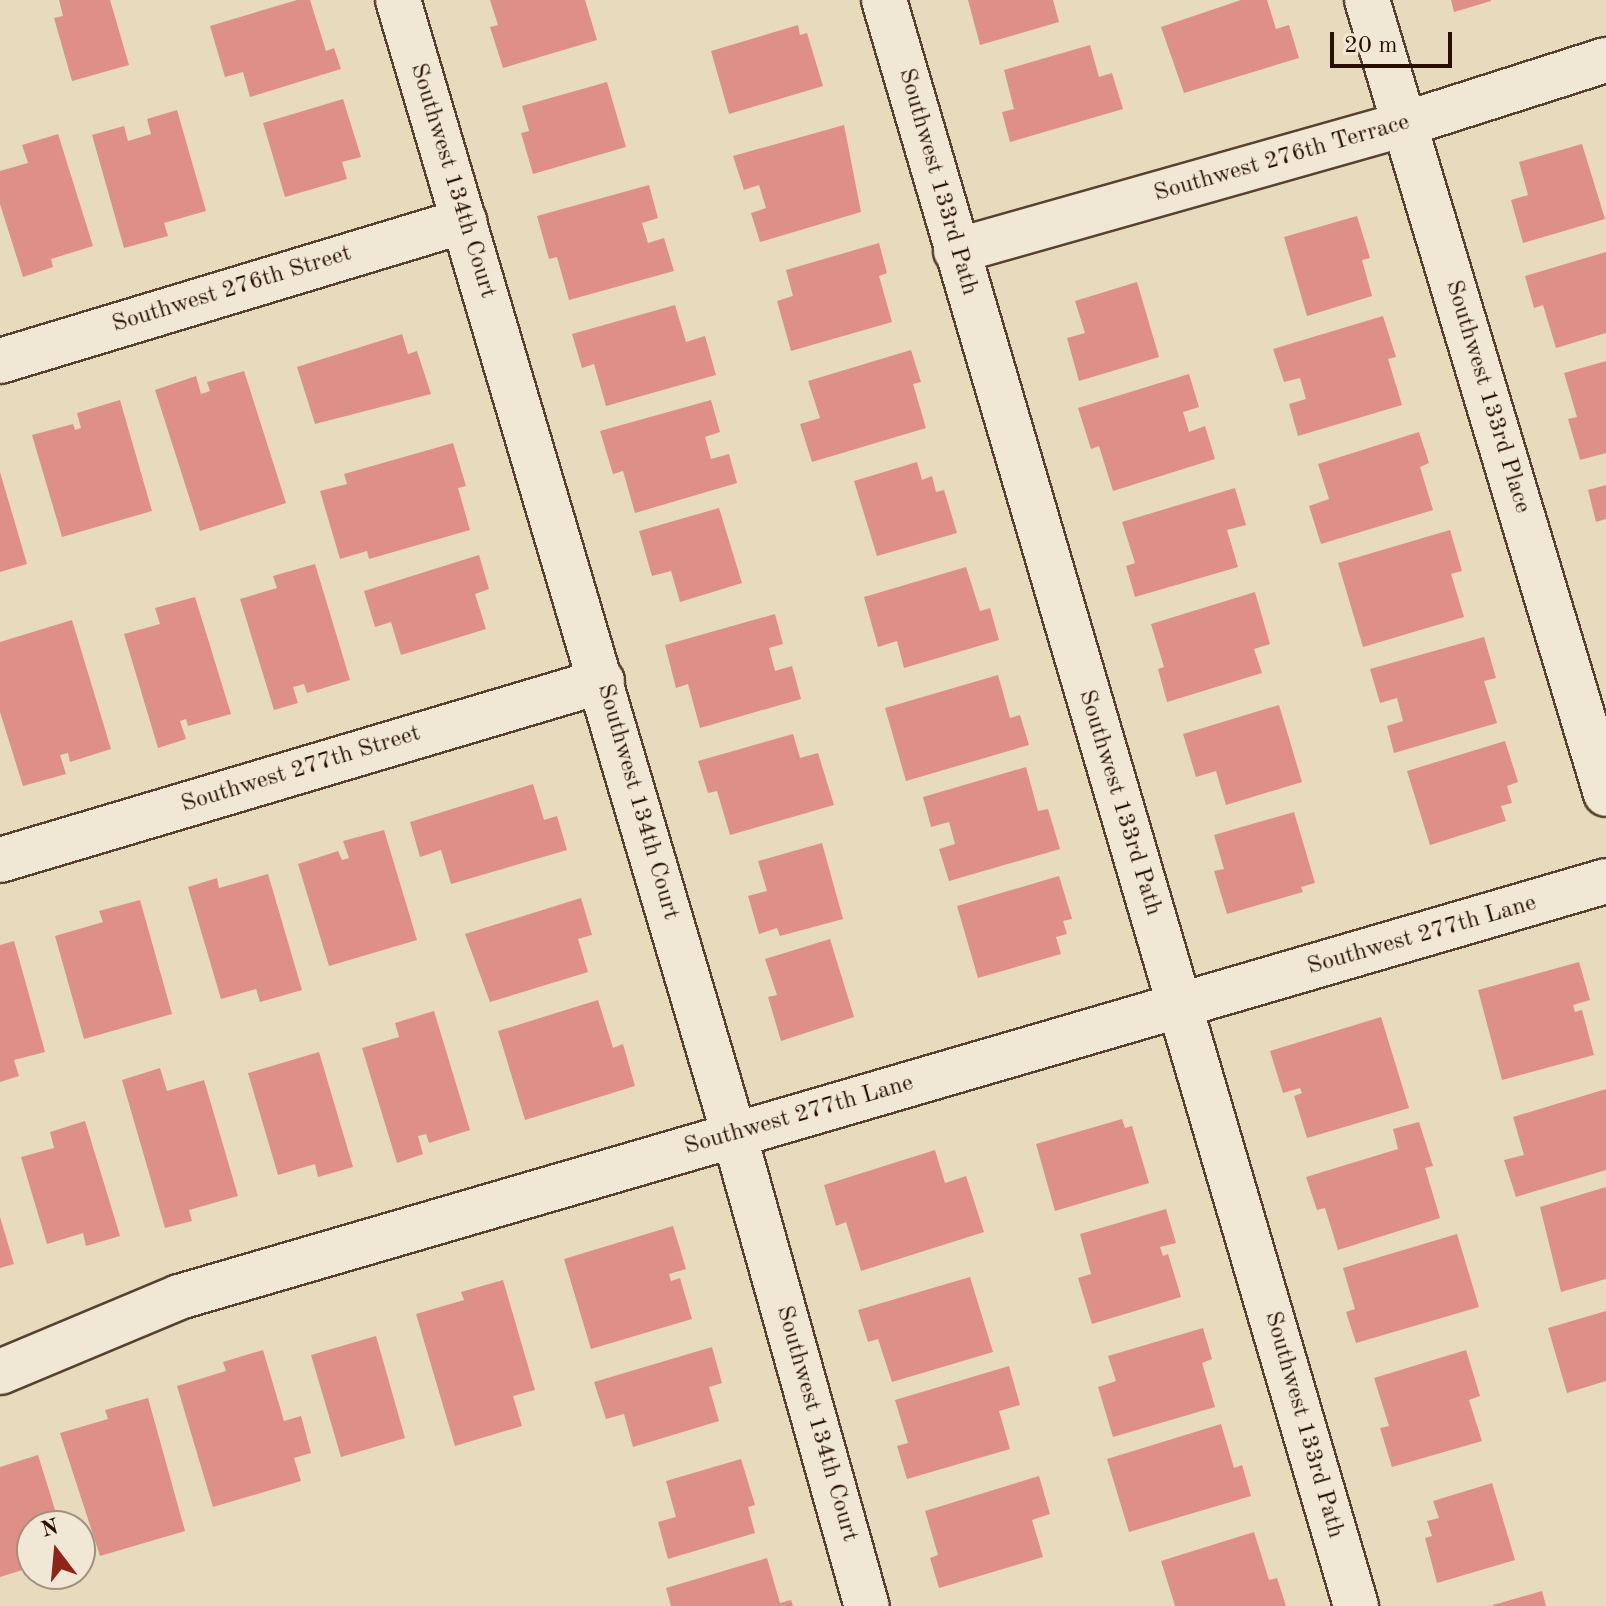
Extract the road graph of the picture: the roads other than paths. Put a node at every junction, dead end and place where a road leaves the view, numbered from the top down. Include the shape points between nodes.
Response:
1 (398, 0) edge
2 (884, 0) edge
3 (1367, 0) edge
4 (1606, 60) edge
5 (1405, 124) junction
6 (464, 221) junction
7 (956, 251) junction
8 (0, 361) edge
9 (602, 681) junction
10 (1606, 794) edge
11 (0, 860) edge
12 (1606, 881) edge
13 (1180, 1006) junction
14 (734, 1134) junction
15 (0, 1372) edge
16 (867, 1606) edge
17 (1356, 1606) edge

1 - 6 street, Southwest 134th Court
2 - 7 street, Southwest 133rd Path
3 - 5 street, Southwest 133rd Place
4 - 5 street, Southwest 276th Terrace
5 - 7 street, Southwest 276th Terrace
5 - 10 street, Southwest 133rd Place
6 - 8 street, Southwest 276th Street
6 - 9 street, Southwest 134th Court
7 - 13 street, Southwest 133rd Path
9 - 11 street, Southwest 277th Street
9 - 14 street, Southwest 134th Court
12 - 13 street, Southwest 277th Lane
13 - 14 street, Southwest 277th Lane
13 - 17 street, Southwest 133rd Path
14 - 15 street, Southwest 277th Lane via 179,1297
14 - 16 street, Southwest 134th Court

